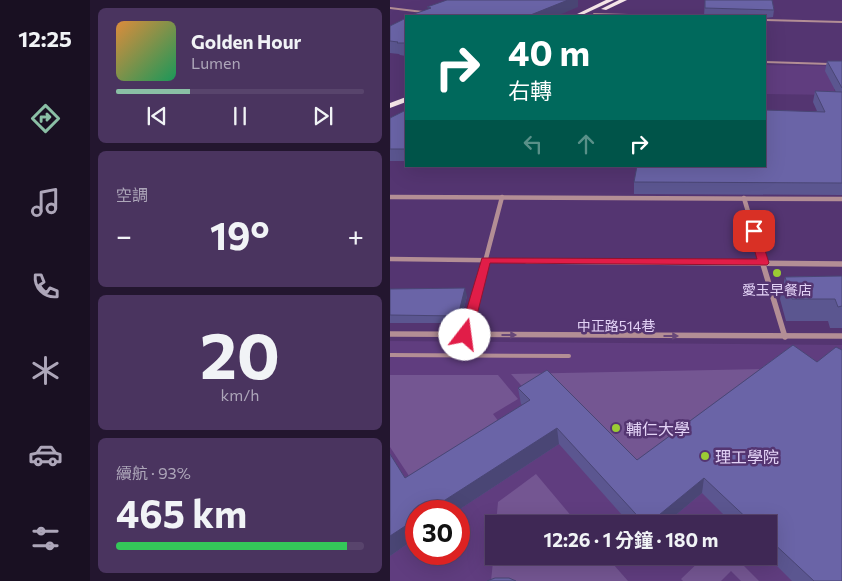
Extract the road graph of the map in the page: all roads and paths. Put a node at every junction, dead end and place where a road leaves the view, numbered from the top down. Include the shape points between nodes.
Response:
1 (612, 0) edge
2 (624, 0) edge
3 (390, 8) edge
4 (428, 13) joint
5 (424, 15) edge
6 (578, 15) edge
7 (591, 15) edge
8 (766, 20) edge
9 (842, 22) edge
10 (766, 62) edge
11 (832, 64) edge
12 (405, 93) edge
13 (405, 99) edge
14 (390, 100) edge
15 (390, 106) edge
16 (390, 197) edge
17 (502, 197) junction
18 (744, 198) junction
19 (842, 199) edge
20 (390, 259) edge
21 (485, 260) junction
22 (763, 263) junction
23 (842, 264) edge
24 (390, 334) edge
25 (465, 335) junction
26 (842, 336) edge
27 (785, 337) junction
28 (390, 355) edge
29 (569, 356) dead end

1 - 6 main road
2 - 7 main road
3 - 4 lane
4 - 5 street
8 - 9 lane
10 - 11 lane
12 - 14 main road
13 - 15 main road
16 - 17 street
17 - 18 street
17 - 21 street
18 - 19 street
18 - 22 street
20 - 21 street
21 - 22 street
21 - 25 street
22 - 23 street
22 - 27 street
24 - 25 street, 中正路514巷
25 -> 27 street, 中正路514巷
26 - 27 street, 中正路514巷
28 - 29 lane

